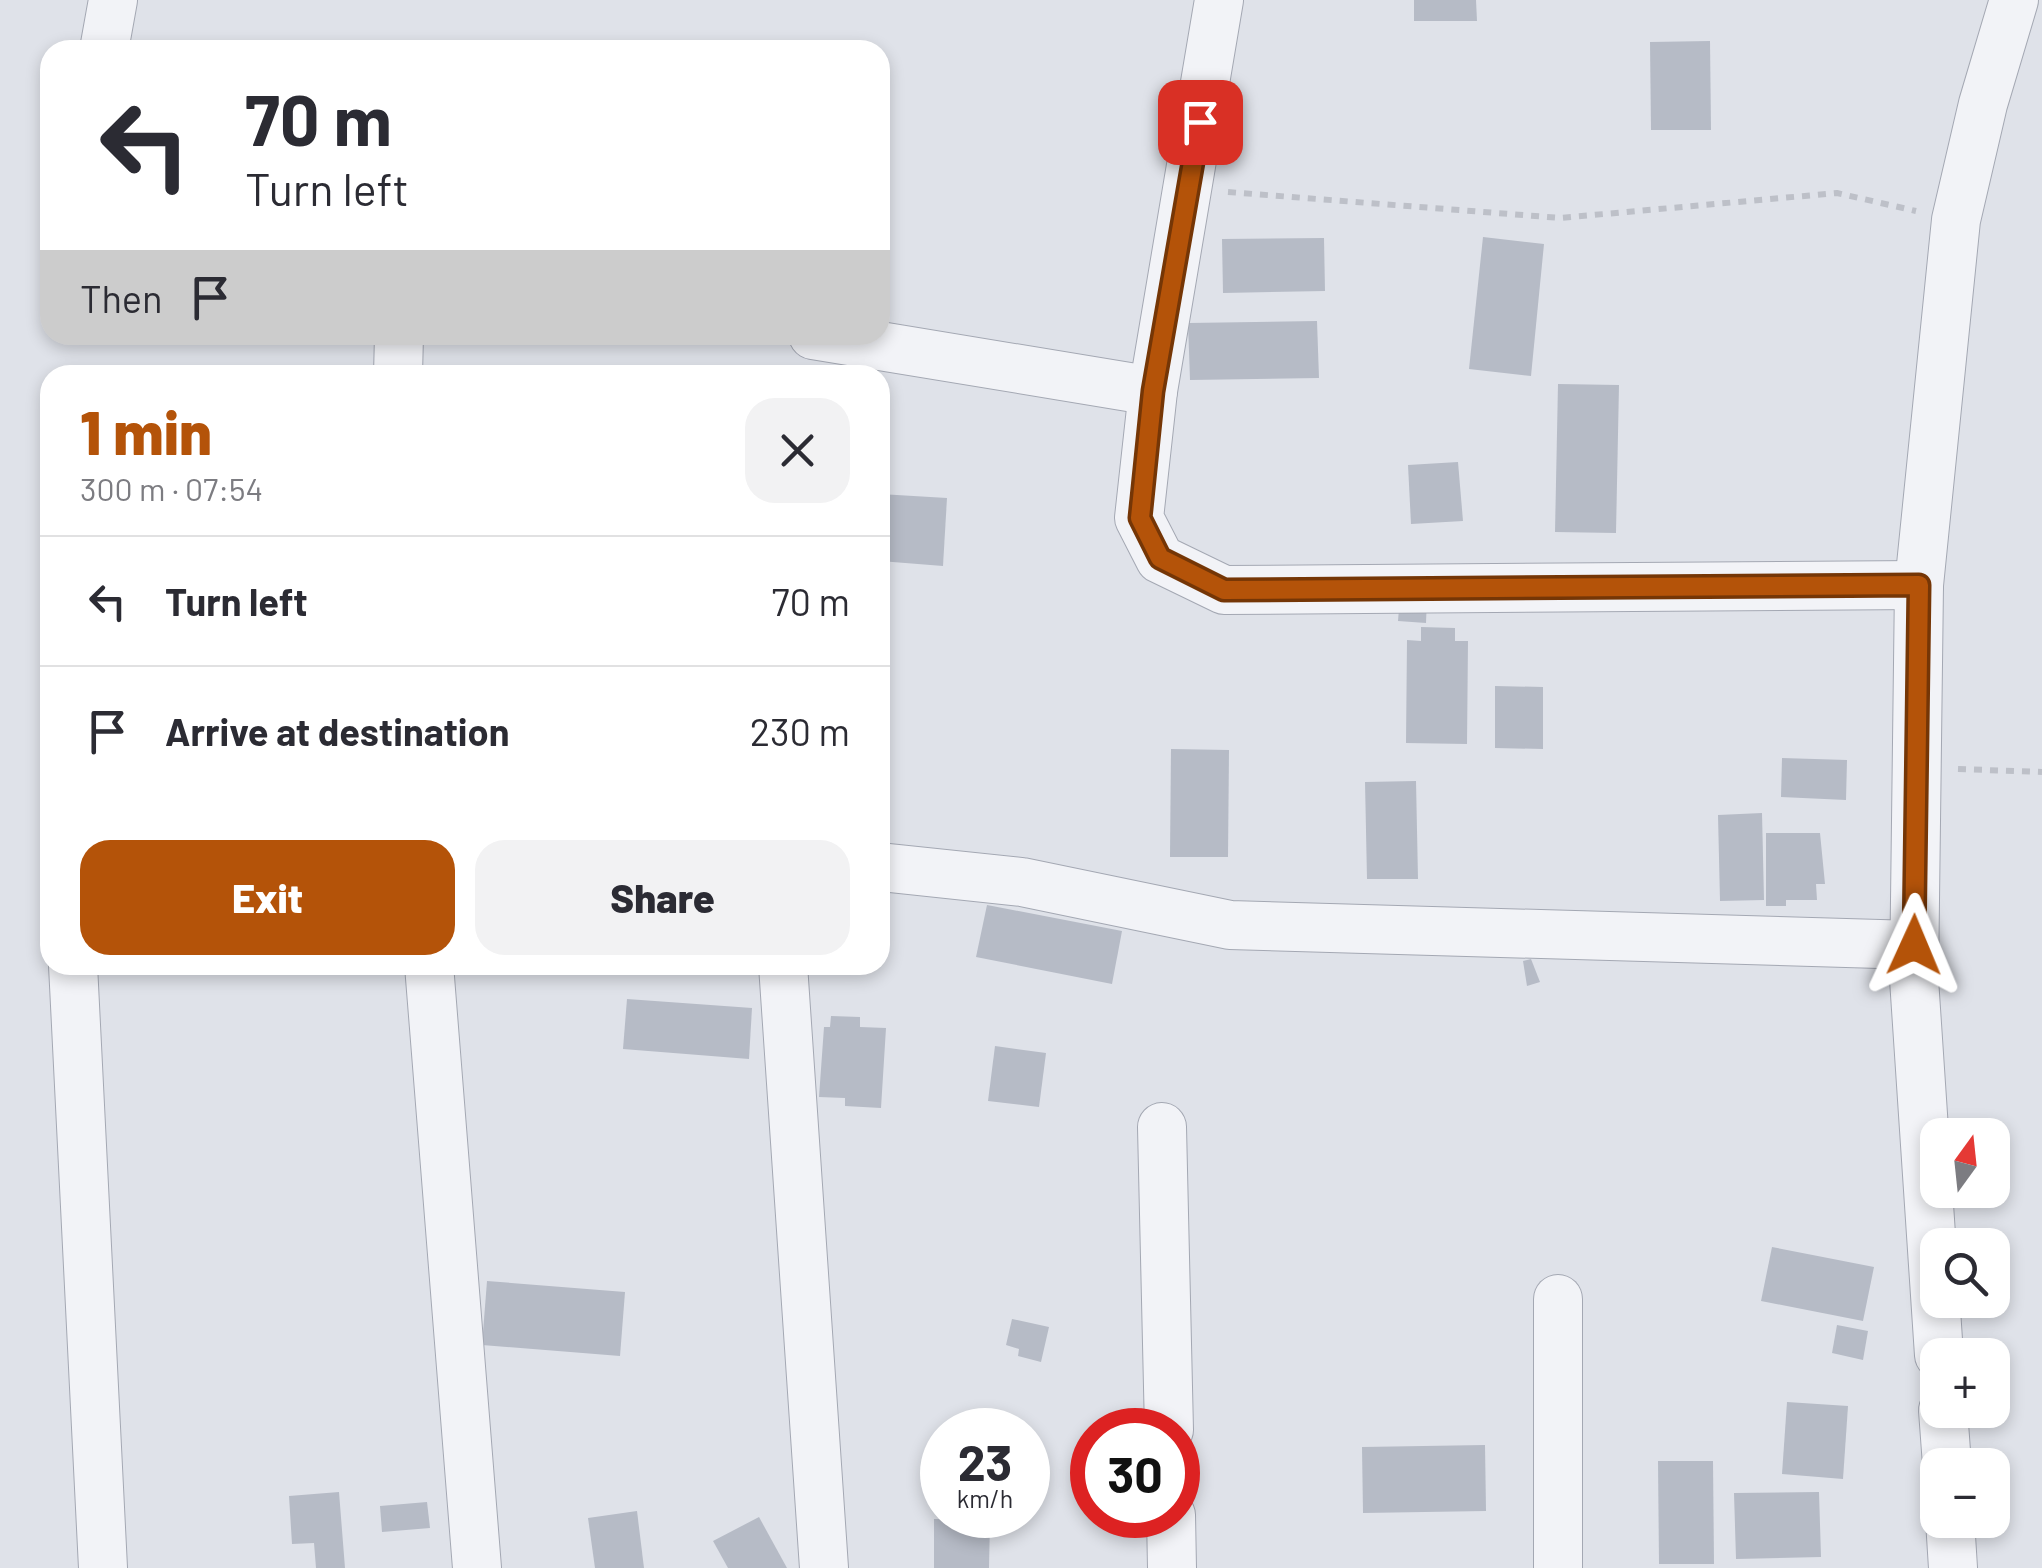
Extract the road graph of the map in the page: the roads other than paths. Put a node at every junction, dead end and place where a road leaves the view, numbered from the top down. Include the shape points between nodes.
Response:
1 (113, 0) edge
2 (1219, 0) edge
3 (2014, 0) edge
4 (106, 40) edge
5 (875, 345) edge
6 (1153, 391) junction
7 (1919, 585) junction
8 (890, 868) edge
9 (1914, 945) junction
10 (73, 975) edge
11 (429, 975) edge
12 (784, 975) edge
13 (1162, 1127) dead end
14 (1558, 1300) dead end
15 (1938, 1338) edge
16 (1168, 1408) edge
17 (1171, 1538) edge
18 (1952, 1538) edge
19 (103, 1568) edge
20 (478, 1568) edge
21 (824, 1568) edge
22 (1172, 1568) edge
23 (1558, 1568) edge
24 (1954, 1568) edge

1 - 4 street
2 - 6 street
3 - 7 street via 1956,220
5 - 6 street
6 - 7 street via 1140,518 1160,558 1224,590
7 - 9 street
8 - 9 street via 1022,882 1230,924
9 - 15 street
10 - 19 street
11 - 20 street
12 - 21 street
13 - 16 street
14 - 23 street
17 - 22 street
18 - 24 street

